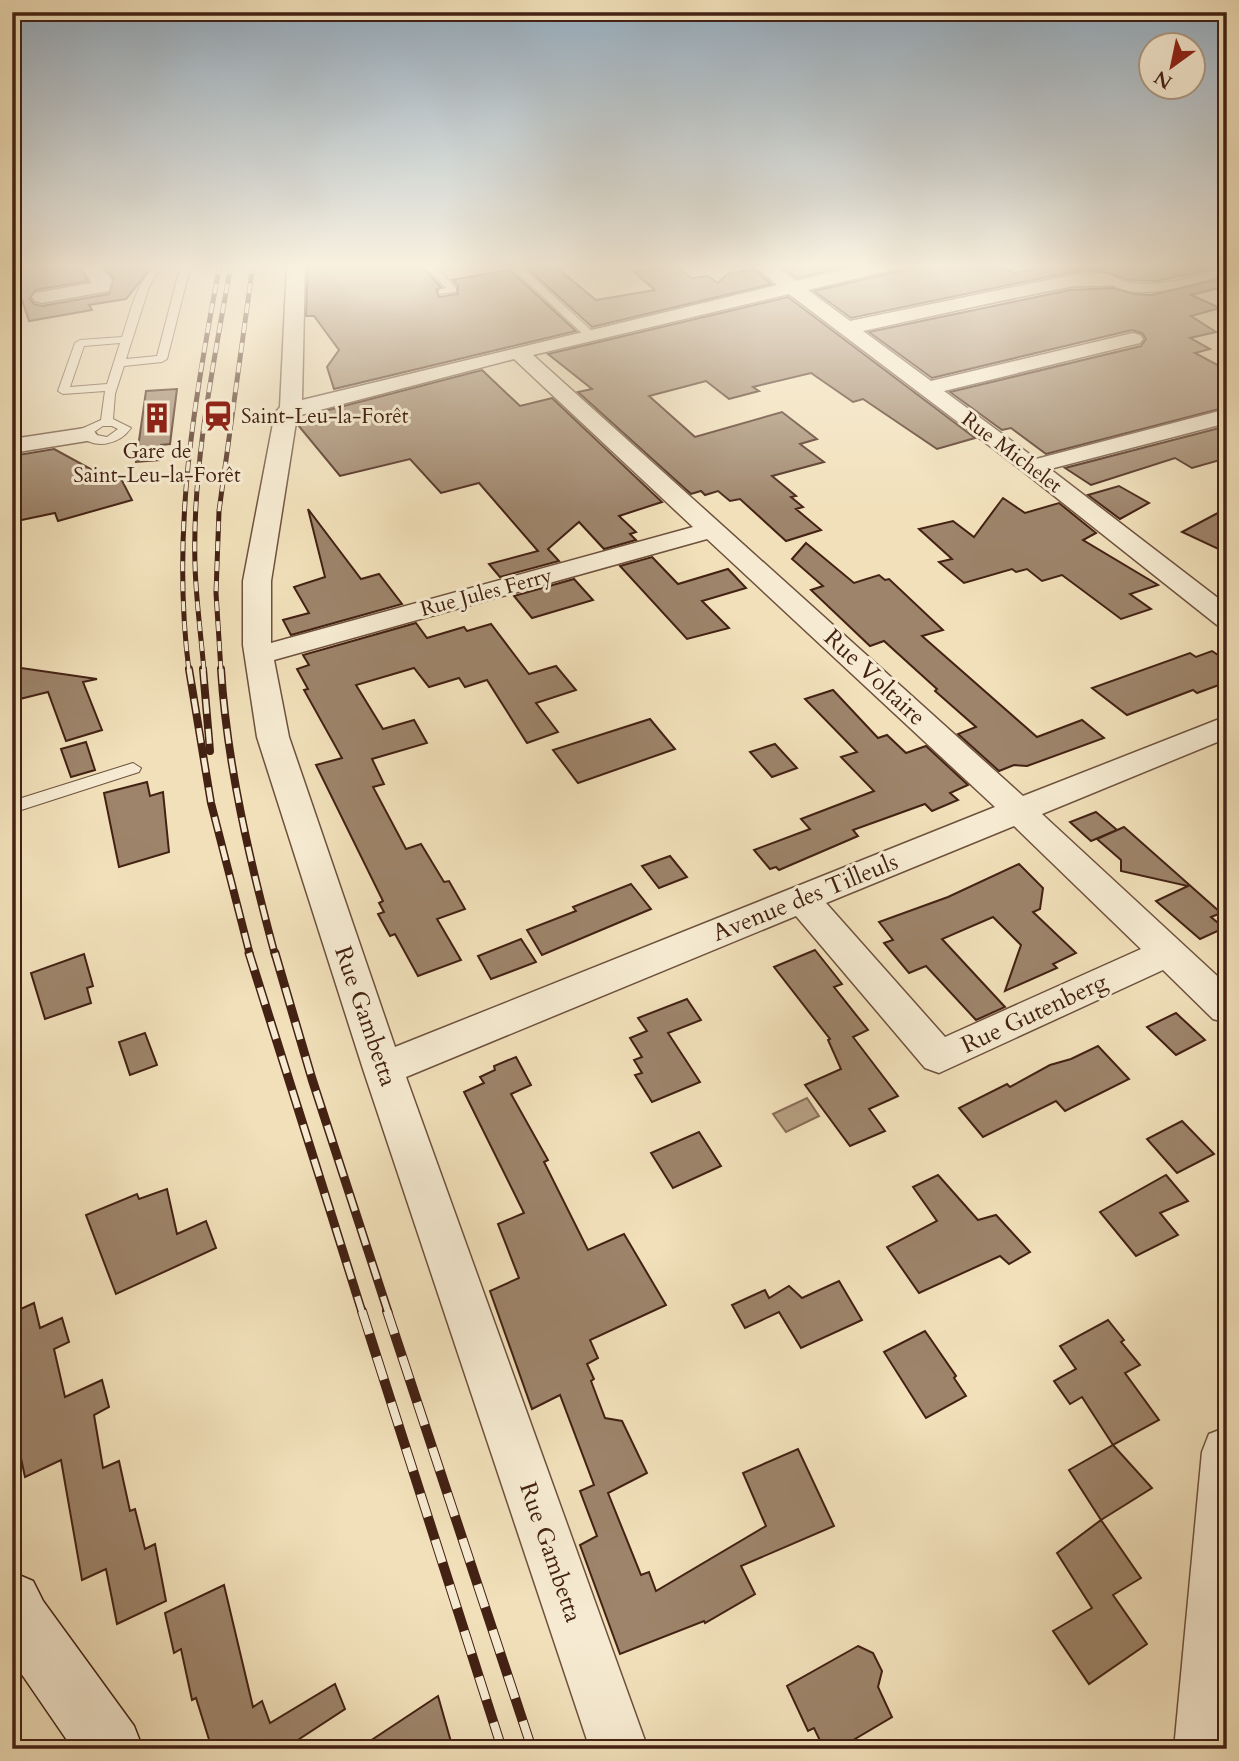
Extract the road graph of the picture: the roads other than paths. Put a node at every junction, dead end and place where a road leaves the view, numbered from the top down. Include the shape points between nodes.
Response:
1 (79, 346) edge
2 (124, 346) edge
3 (165, 346) edge
4 (292, 346) edge
5 (543, 346) edge
6 (872, 346) edge
7 (1103, 346) edge
8 (518, 352) junction
9 (120, 363) junction
10 (927, 388) junction
11 (110, 391) junction
12 (292, 409) junction
13 (1227, 416) edge
14 (107, 422) junction
15 (85, 435) junction
16 (12, 446) edge
17 (1032, 467) junction
18 (714, 529) junction
19 (1227, 619) edge
20 (258, 655) junction
21 (1227, 726) edge
22 (133, 768) dead end
23 (12, 807) edge
24 (1017, 809) junction
25 (802, 899) junction
26 (1166, 953) junction
27 (1227, 1008) edge
28 (383, 1069) junction
29 (1227, 1452) edge
30 (12, 1602) edge
31 (111, 1749) edge
32 (619, 1749) edge
33 (1203, 1749) edge

1 - 11 lane via 63,391
2 - 9 lane
3 - 9 lane via 162,359
4 - 12 street, Rue Gambetta
5 - 8 street
6 - 10 street, Rue Michelet
7 - 10 street
8 - 12 street
8 - 18 street, Rue Voltaire
9 - 11 lane
10 - 17 street, Rue Michelet
11 - 14 lane
12 - 20 street, Rue Gambetta via 286,413 257,581
13 - 17 street
14 - 15 lane via 90,427
14 - 15 lane via 123,425 124,431 104,440
15 - 16 street
17 - 19 street, Rue Michelet
18 - 20 street, Rue Jules Ferry
18 - 24 street, Rue Voltaire
20 - 28 street, Rue Gambetta via 273,737
21 - 24 street, Avenue des Tilleuls
22 - 23 lane
24 - 25 street, Avenue des Tilleuls
24 - 26 street, Rue Voltaire
25 - 26 street, Rue Gutenberg via 939,1057
25 - 28 street, Avenue des Tilleuls
26 - 27 street, Rue Voltaire
28 - 32 street, Rue Gambetta
29 - 33 street
30 - 31 street

